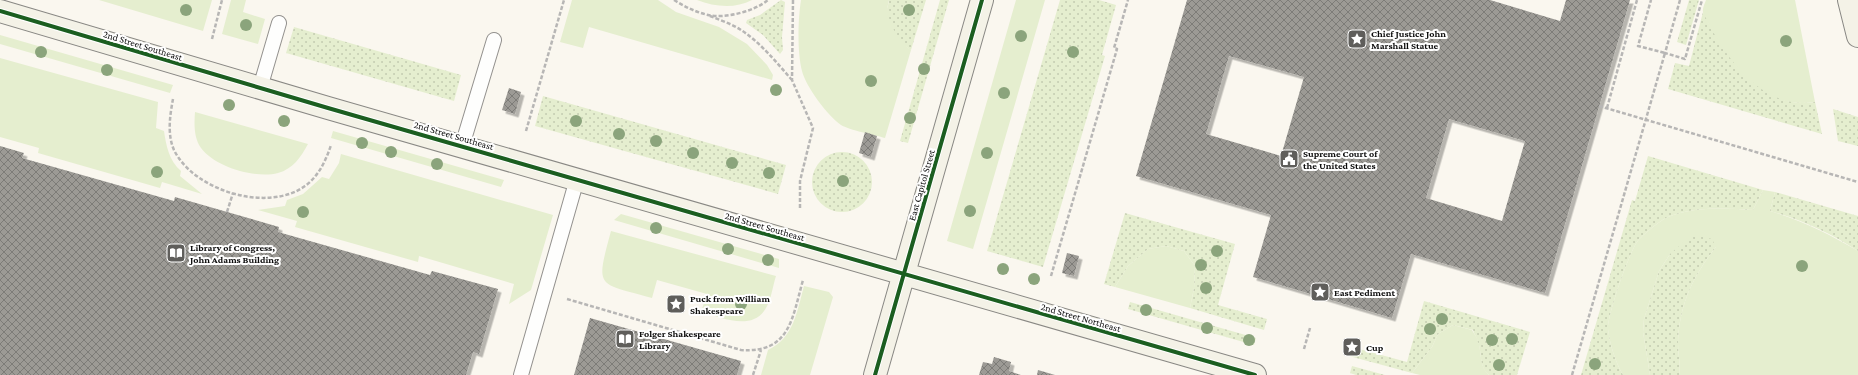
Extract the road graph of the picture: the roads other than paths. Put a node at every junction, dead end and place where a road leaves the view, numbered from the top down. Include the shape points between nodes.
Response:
1 (982, 0) edge
2 (1849, 0) edge
3 (0, 11) edge
4 (279, 23) dead end
5 (1858, 36) edge
6 (494, 40) dead end
7 (260, 88) junction
8 (462, 146) junction
9 (577, 179) junction
10 (904, 274) junction
11 (521, 375) edge
12 (875, 375) edge
13 (1255, 375) edge

1 - 10 street, East Capitol Street
2 - 5 street
3 - 7 street, 2nd Street Southeast
4 - 7 lane
6 - 8 lane
7 - 8 street, 2nd Street Southeast
8 - 9 street, 2nd Street Southeast
9 - 10 street, 2nd Street Southeast
9 - 11 lane
10 - 12 street, East Capitol Street
10 - 13 street, 2nd Street Northeast

